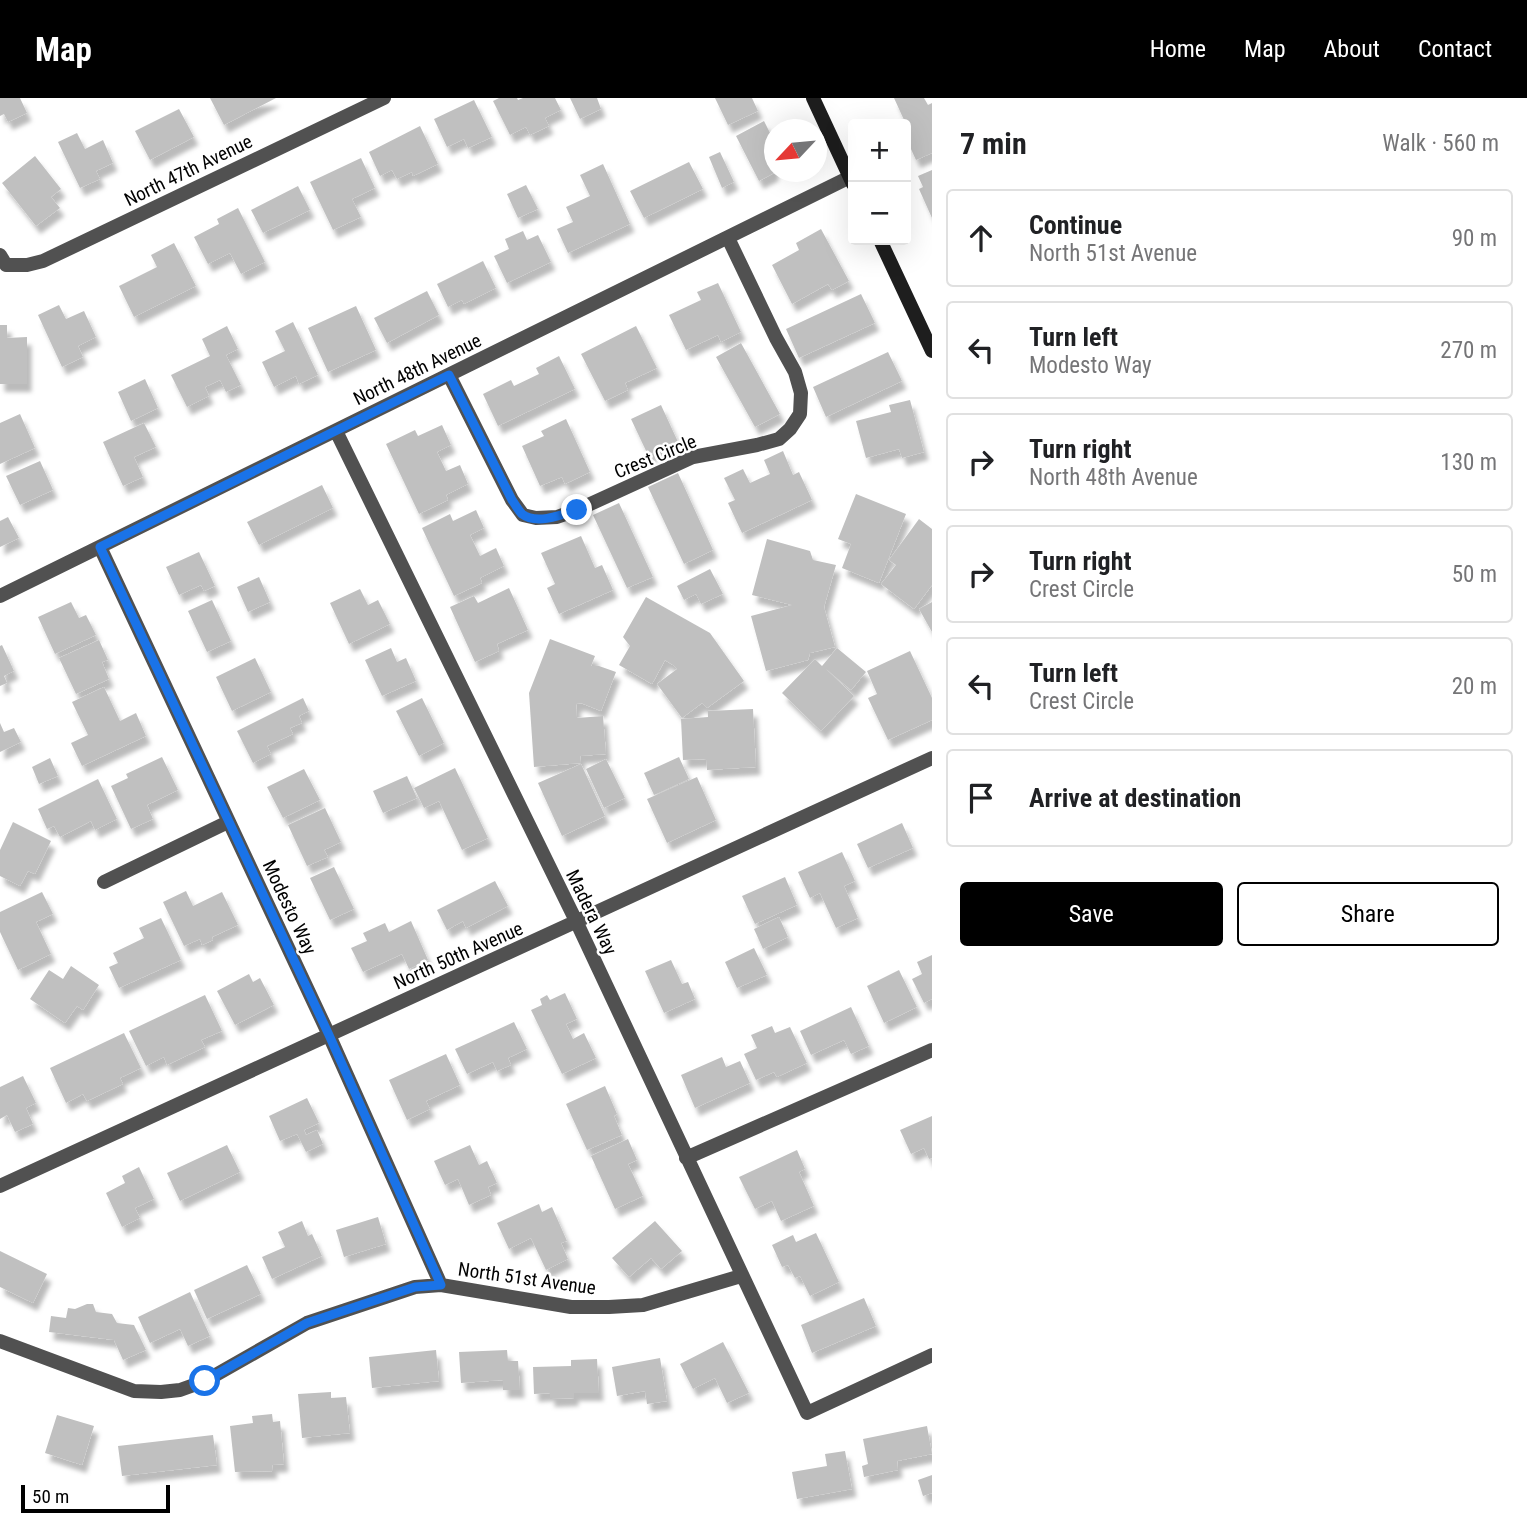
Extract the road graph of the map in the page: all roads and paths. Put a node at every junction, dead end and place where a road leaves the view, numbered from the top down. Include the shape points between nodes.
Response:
1 (384, 98) edge
2 (813, 98) edge
3 (848, 172) edge
4 (850, 182) edge
5 (728, 238) junction
6 (882, 245) edge
7 (3, 260) edge
8 (932, 351) edge
9 (449, 375) junction
10 (336, 430) junction
11 (100, 547) junction
12 (0, 596) edge
13 (932, 758) edge
14 (228, 822) junction
15 (104, 882) dead end
16 (577, 923) junction
17 (329, 1035) junction
18 (932, 1049) edge
19 (686, 1158) junction
20 (0, 1186) edge
21 (741, 1276) junction
22 (441, 1285) junction
23 (0, 1341) edge
24 (932, 1355) edge

1 - 7 street, North 47th Avenue via 43,261 27,265
2 - 3 street
4 - 5 street, North 48th Avenue
5 - 9 street, North 48th Avenue
5 - 9 street, Crest Circle via 795,372 801,393 800,414 779,439 693,457 577,510 536,518 523,515 512,500
6 - 8 street
9 - 10 street, North 48th Avenue
10 - 11 street, North 48th Avenue
10 - 16 street, Madera Way
11 - 12 street, North 48th Avenue
11 - 14 street, Modesto Way
13 - 16 street, North 50th Avenue
14 - 15 street
14 - 17 street, Modesto Way
16 - 17 street, North 50th Avenue
16 - 19 street, Madera Way
17 - 20 street, North 50th Avenue
17 - 22 street, Modesto Way
18 - 19 street
19 - 21 street, Madera Way
21 - 22 street, North 51st Avenue via 643,1305 609,1307 571,1307
21 - 24 street, Madera Way via 807,1413
22 - 23 street, North 51st Avenue via 415,1287 307,1323 205,1381 180,1390 134,1391

